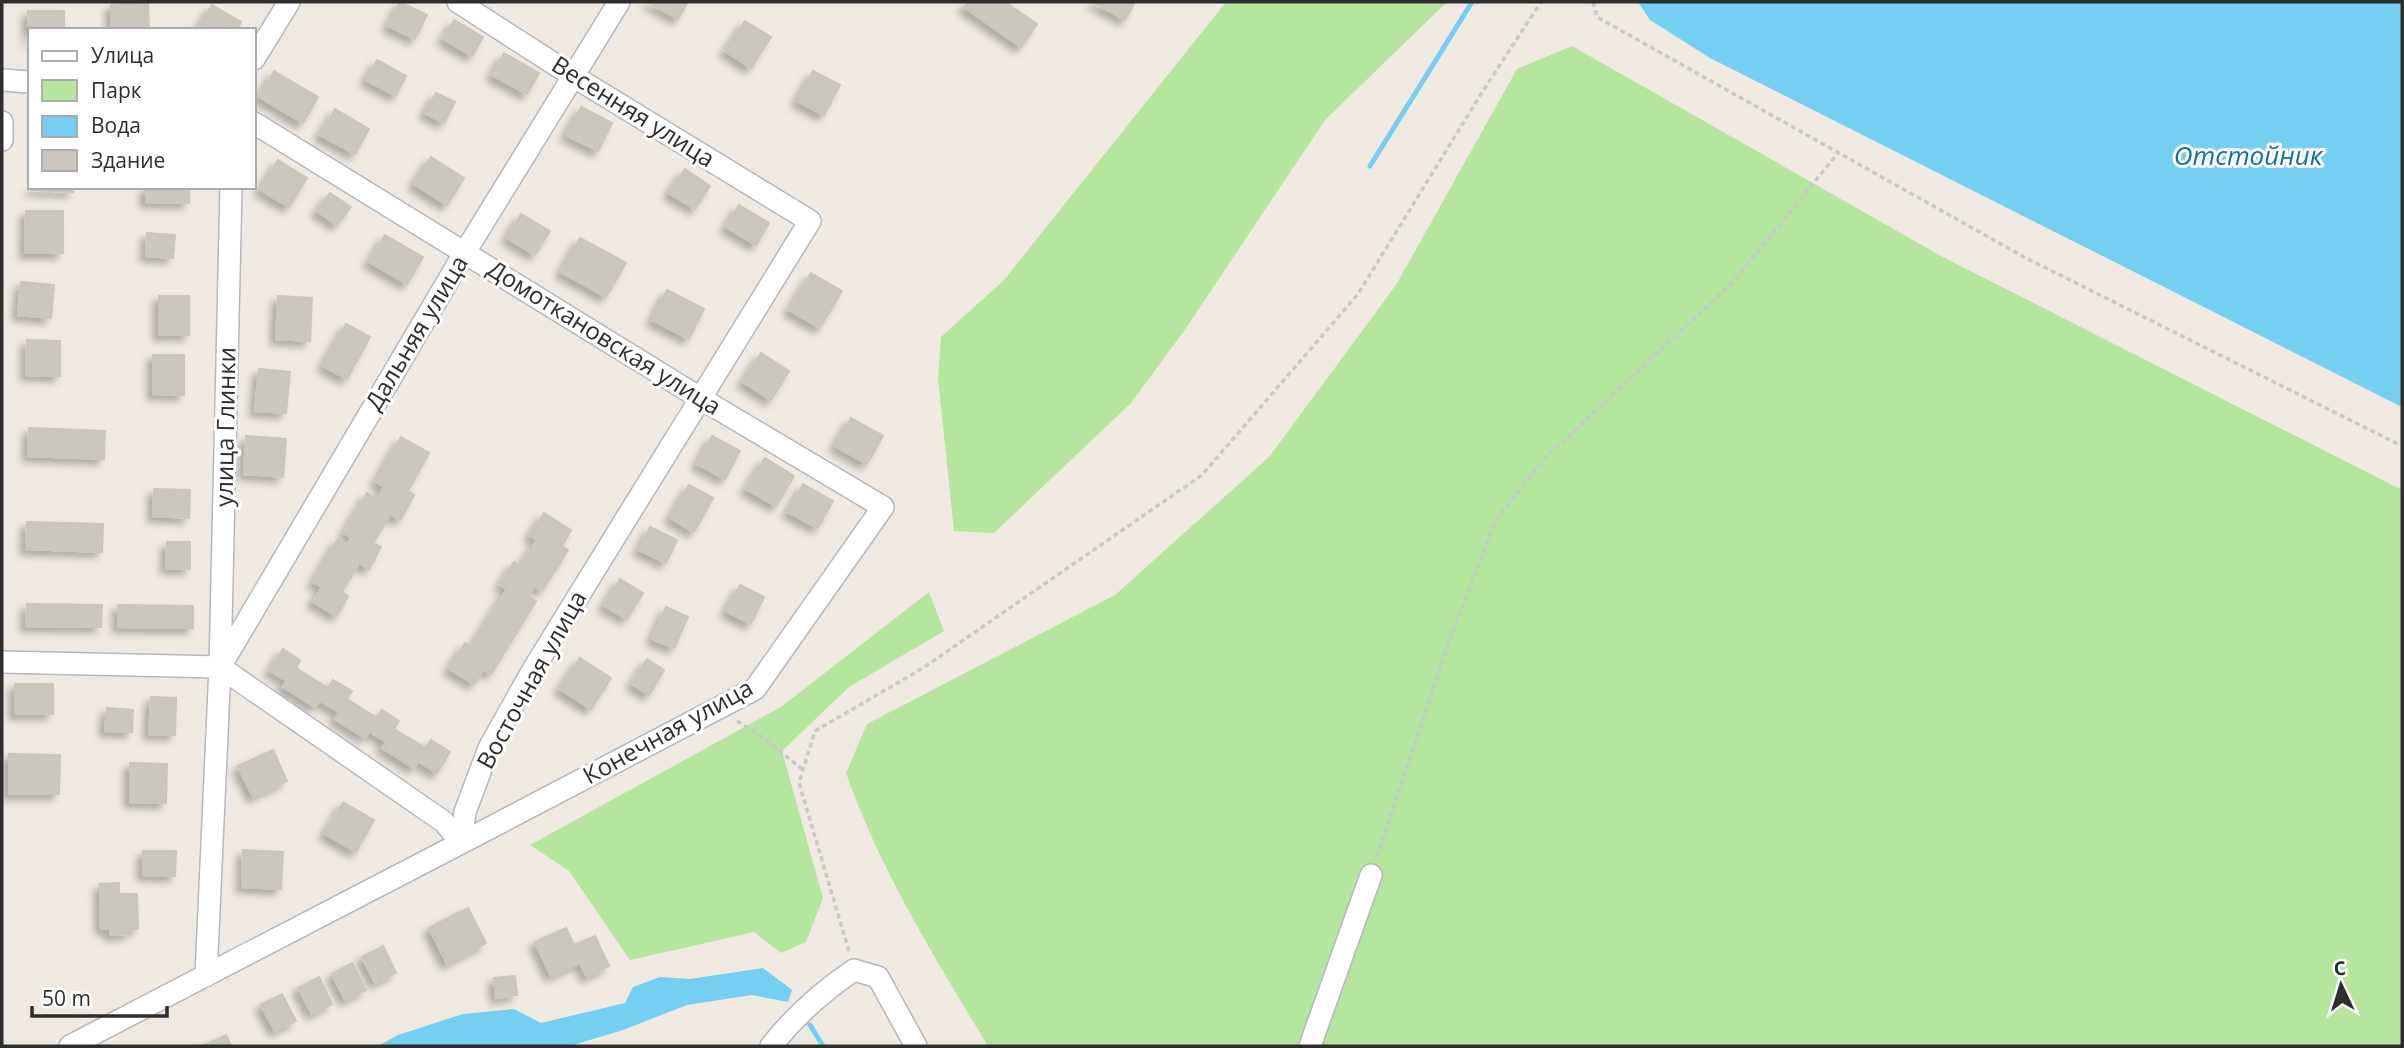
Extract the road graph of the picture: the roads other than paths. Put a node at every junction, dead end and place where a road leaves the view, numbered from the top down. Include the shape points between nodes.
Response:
1 (289, 2) edge
2 (458, 2) edge
3 (619, 2) edge
4 (256, 56) edge
5 (573, 76) junction
6 (2, 80) edge
7 (28, 82) edge
8 (2, 122) edge
9 (256, 124) edge
10 (2, 140) edge
11 (231, 189) edge
12 (810, 221) joint
13 (465, 252) junction
14 (700, 398) junction
15 (883, 507) joint
16 (2, 662) edge
17 (220, 667) junction
18 (461, 843) junction
19 (1371, 875) road end
20 (206, 976) junction
21 (776, 1040) edge
22 (70, 1046) edge
23 (916, 1046) edge
24 (1311, 1046) edge

1 - 4 street
2 - 5 street, Весенняя улица
3 - 5 street, Дальняя улица
5 - 12 street, Весенняя улица
5 - 13 street, Дальняя улица
6 - 7 street
8 - 10 street
9 - 13 street, Домоткановская улица
11 - 17 street, улица Глинки
12 - 14 street, Восточная улица
13 - 14 street, Домоткановская улица
13 - 17 street, Дальняя улица
14 - 15 street, Домоткановская улица
14 - 18 street, Восточная улица via 489,748 465,812
15 - 18 street, Конечная улица via 755,689
16 - 17 street
17 - 18 street via 444,822
17 - 20 street, улица Глинки
18 - 20 street
19 - 24 street
20 - 22 street
21 - 23 street via 827,989 854,970 878,977

